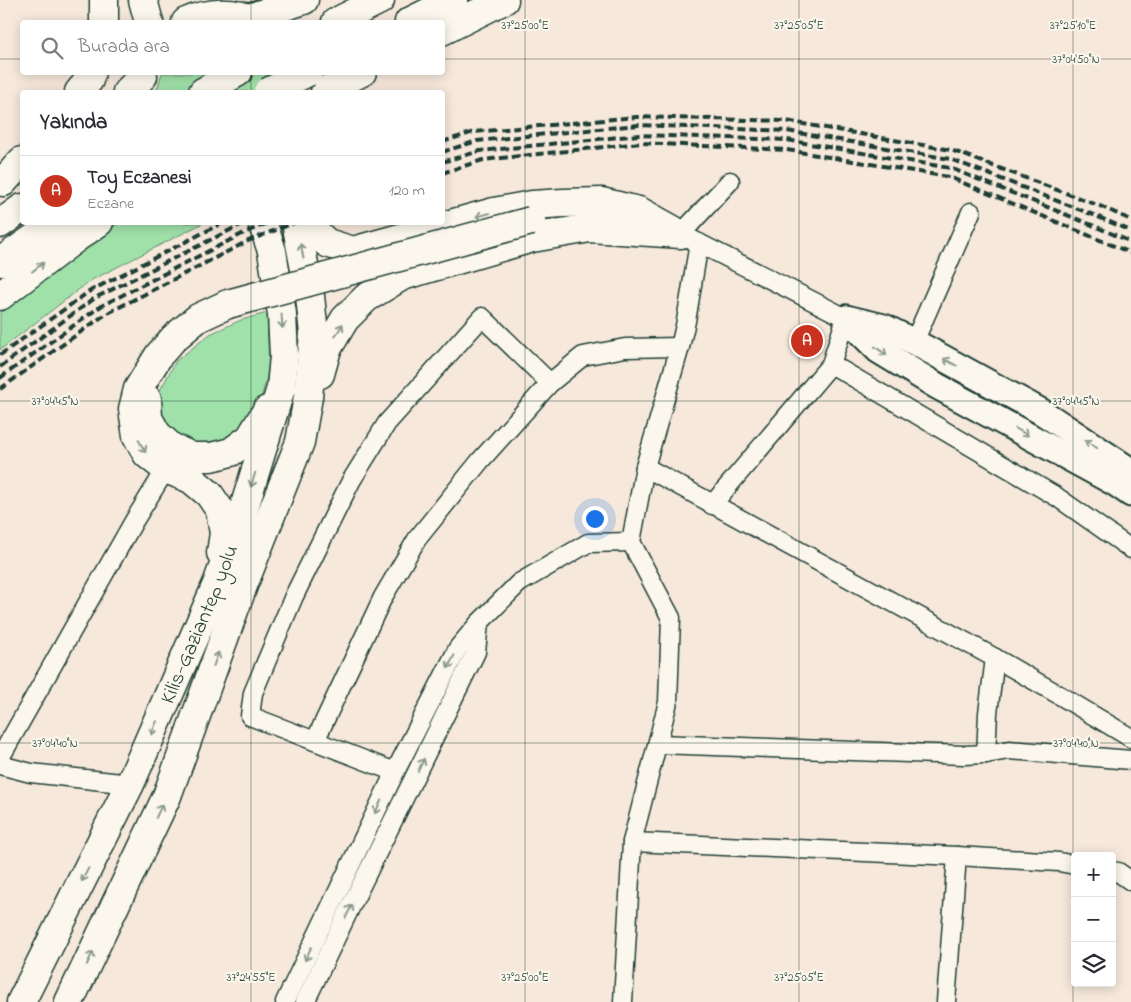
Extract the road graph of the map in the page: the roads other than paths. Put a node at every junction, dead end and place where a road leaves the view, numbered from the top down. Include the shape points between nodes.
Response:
1 (104, 0) edge
2 (143, 0) edge
3 (304, 0) edge
4 (380, 0) edge
5 (454, 0) edge
6 (504, 0) edge
7 (234, 13) edge
8 (104, 20) edge
9 (148, 20) edge
10 (190, 20) edge
11 (340, 20) edge
12 (413, 20) edge
13 (445, 30) edge
14 (90, 75) edge
15 (233, 75) edge
16 (301, 75) edge
17 (302, 75) edge
18 (356, 75) edge
19 (359, 75) edge
20 (81, 90) edge
21 (206, 90) edge
22 (272, 90) edge
23 (303, 90) edge
24 (326, 90) edge
25 (342, 90) edge
26 (20, 163) edge
27 (8, 178) edge
28 (730, 181) dead end
29 (20, 209) edge
30 (971, 212) dead end
31 (0, 224) edge
32 (53, 225) edge
33 (95, 225) edge
34 (263, 225) edge
35 (297, 225) edge
36 (310, 225) edge
37 (334, 225) edge
38 (444, 226) junction
39 (690, 239) junction
40 (0, 262) edge
41 (0, 296) edge
42 (846, 318) junction
43 (914, 342) junction
44 (680, 347) junction
45 (831, 364) junction
46 (150, 368) junction
47 (550, 383) junction
48 (281, 388) junction
49 (300, 442) junction
50 (645, 467) junction
51 (166, 469) junction
52 (1131, 471) edge
53 (1131, 494) edge
54 (712, 505) junction
55 (631, 542) junction
56 (1131, 549) edge
57 (217, 584) junction
58 (479, 623) junction
59 (995, 658) junction
60 (1131, 738) edge
61 (315, 741) junction
62 (658, 744) junction
63 (986, 754) junction
64 (0, 758) edge
65 (1131, 760) edge
66 (0, 765) edge
67 (395, 772) junction
68 (130, 784) junction
69 (632, 842) junction
70 (957, 856) junction
71 (1071, 864) edge
72 (1116, 872) edge
73 (1131, 881) edge
74 (21, 1002) edge
75 (69, 1002) edge
76 (285, 1002) edge
77 (305, 1002) edge
78 (623, 1002) edge
79 (946, 1002) edge

1 - 8 main road
2 - 9 main road
3 - 7 main road
4 - 11 main road
5 - 12 main road
6 - 13 main road
7 - 10 main road
14 - 20 main road
15 - 21 main road
16 - 23 main road
17 - 22 main road, bridge
18 - 24 main road
19 - 25 main road
26 - 27 main road
28 - 39 street
29 - 31 main road
30 - 43 street
32 - 40 main road
41 -> 33 main road
34 -> 48 main road, Kilis-Gaziantep yolu via 272,251 282,314 284,356
49 -> 35 main road, Kilis-Gaziantep yolu via 314,334
36 - 38 main road via 326,243 353,251
37 - 38 main road via 341,235 358,241 388,233
39 -> 38 main road via 639,211 602,202 532,204
39 - 42 street
39 - 44 street via 686,321
39 - 46 main road, bridge via 634,222 594,217 531,221 228,304 198,318 174,338
49 -> 39 main road via 327,349 345,319 366,298 402,276 532,238 590,228
42 - 43 street via 884,327
42 - 45 street
42 -> 53 street via 878,350
52 -> 43 street via 1042,412
44 - 47 street via 625,348 583,356
44 - 50 street
45 - 54 street
45 - 56 street via 1056,498
46 - 48 main road via 148,418 157,434 171,448 192,457 212,457 231,452 250,438
46 -> 51 main road via 138,389 133,408 137,436 147,454
47 - 61 street via 480,461 417,539 383,597
47 - 61 street via 482,317 387,423 351,481 294,596 253,693 250,716
48 -> 57 main road, Kilis-Gaziantep yolu
75 -> 49 main road, Kilis-Gaziantep yolu via 167,796 244,583
50 - 54 street
50 - 55 street
51 - 57 main road via 191,479 209,494 220,510 224,533
51 - 64 street
54 - 59 street
55 - 58 street via 588,542 519,583
55 - 62 street via 671,618 668,702
57 -> 68 main road, Kilis-Gaziantep yolu
58 -> 67 street via 458,648
77 -> 58 street via 476,652
59 - 60 street
59 - 63 street
61 - 67 street
62 - 63 street
62 - 69 street
63 - 65 street via 1009,750
66 - 68 street via 31,773
67 -> 76 street
68 -> 74 main road, Kilis-Gaziantep yolu
69 - 70 street
69 - 78 street
70 - 71 street
70 - 79 street
72 - 73 street

